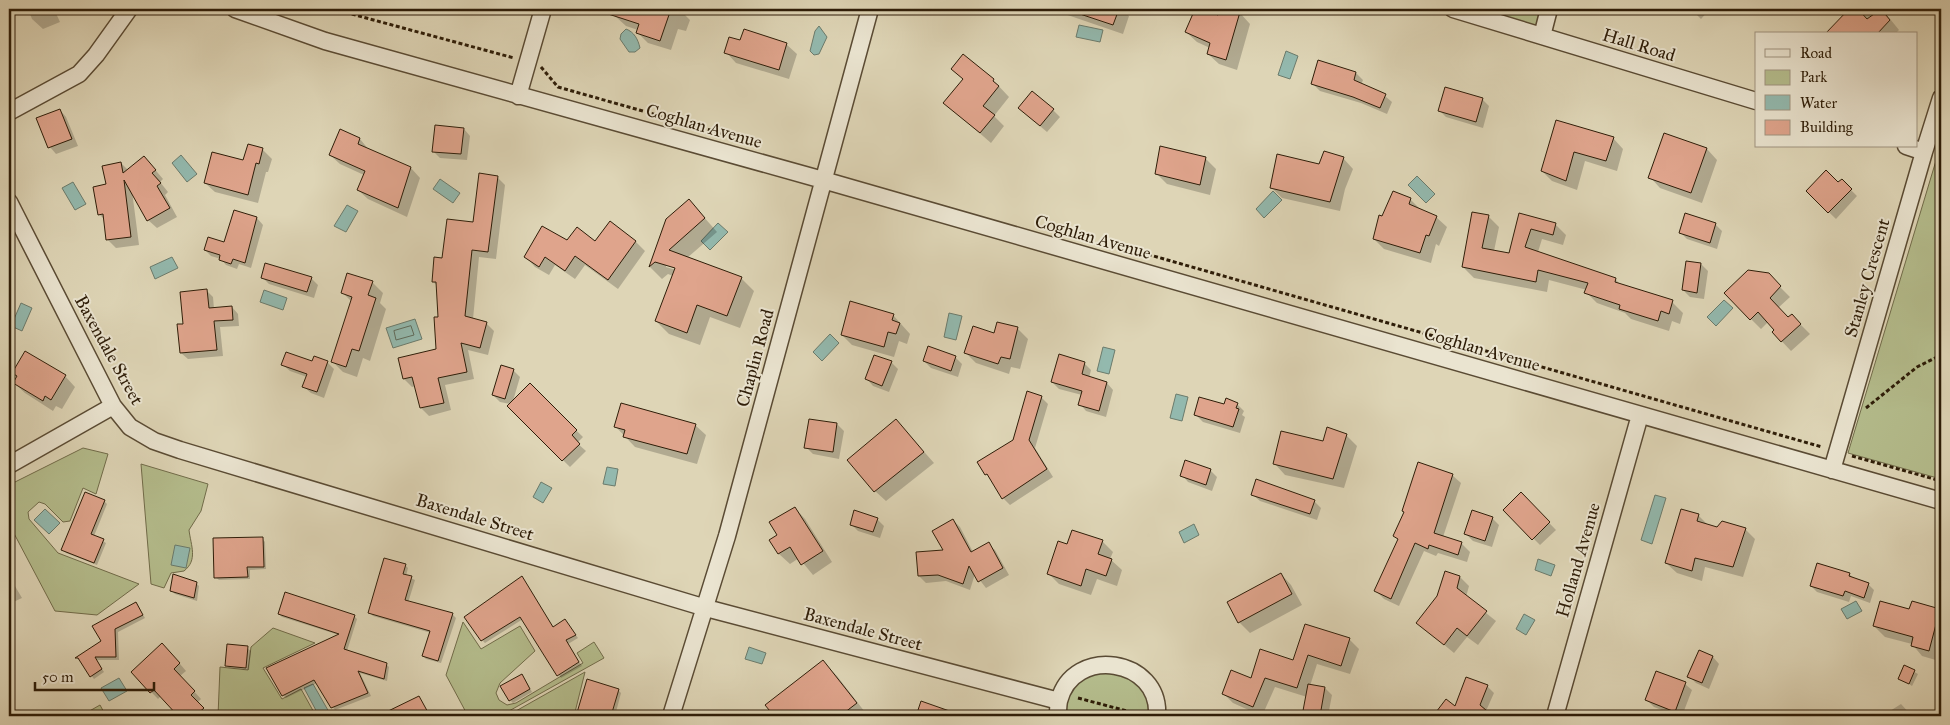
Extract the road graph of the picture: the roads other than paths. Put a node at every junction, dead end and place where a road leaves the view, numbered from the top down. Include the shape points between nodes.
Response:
1 (129, 9) edge
2 (235, 9) edge
3 (543, 9) edge
4 (870, 9) edge
5 (1453, 9) edge
6 (1549, 9) edge
7 (1542, 36) junction
8 (518, 96) junction
9 (1941, 98) edge
10 (1755, 101) edge
11 (9, 112) edge
12 (1912, 148) edge
13 (1924, 152) junction
14 (823, 180) junction
15 (9, 202) edge
16 (113, 406) junction
17 (1640, 415) junction
18 (9, 465) edge
19 (1832, 470) junction
20 (1941, 501) edge
21 (706, 608) junction
22 (1060, 704) edge
23 (671, 716) edge
24 (1157, 716) edge
25 (1555, 716) edge

1 - 11 street via 78,74
2 - 8 street, Coghlan Avenue via 325,41
3 - 8 street
4 - 14 street, Chaplin Road
5 - 7 street, Hall Road
6 - 7 street
7 - 10 street, Hall Road
8 - 14 street, Coghlan Avenue
9 - 13 street, Stanley Crescent
12 - 13 street
13 - 19 street, Stanley Crescent
14 - 17 street, Coghlan Avenue
14 - 21 street, Chaplin Road
15 - 16 street, Baxendale Street
16 - 18 street
16 - 21 street, Baxendale Street via 130,427 154,441 180,450
17 - 19 street, Coghlan Avenue
17 - 25 street, Holland Avenue
19 - 20 street, Coghlan Avenue
21 - 22 street, Baxendale Street
21 - 23 street, Chaplin Road
22 - 24 street via 1067,683 1082,670 1101,664 1121,666 1138,674 1151,689 1158,708

